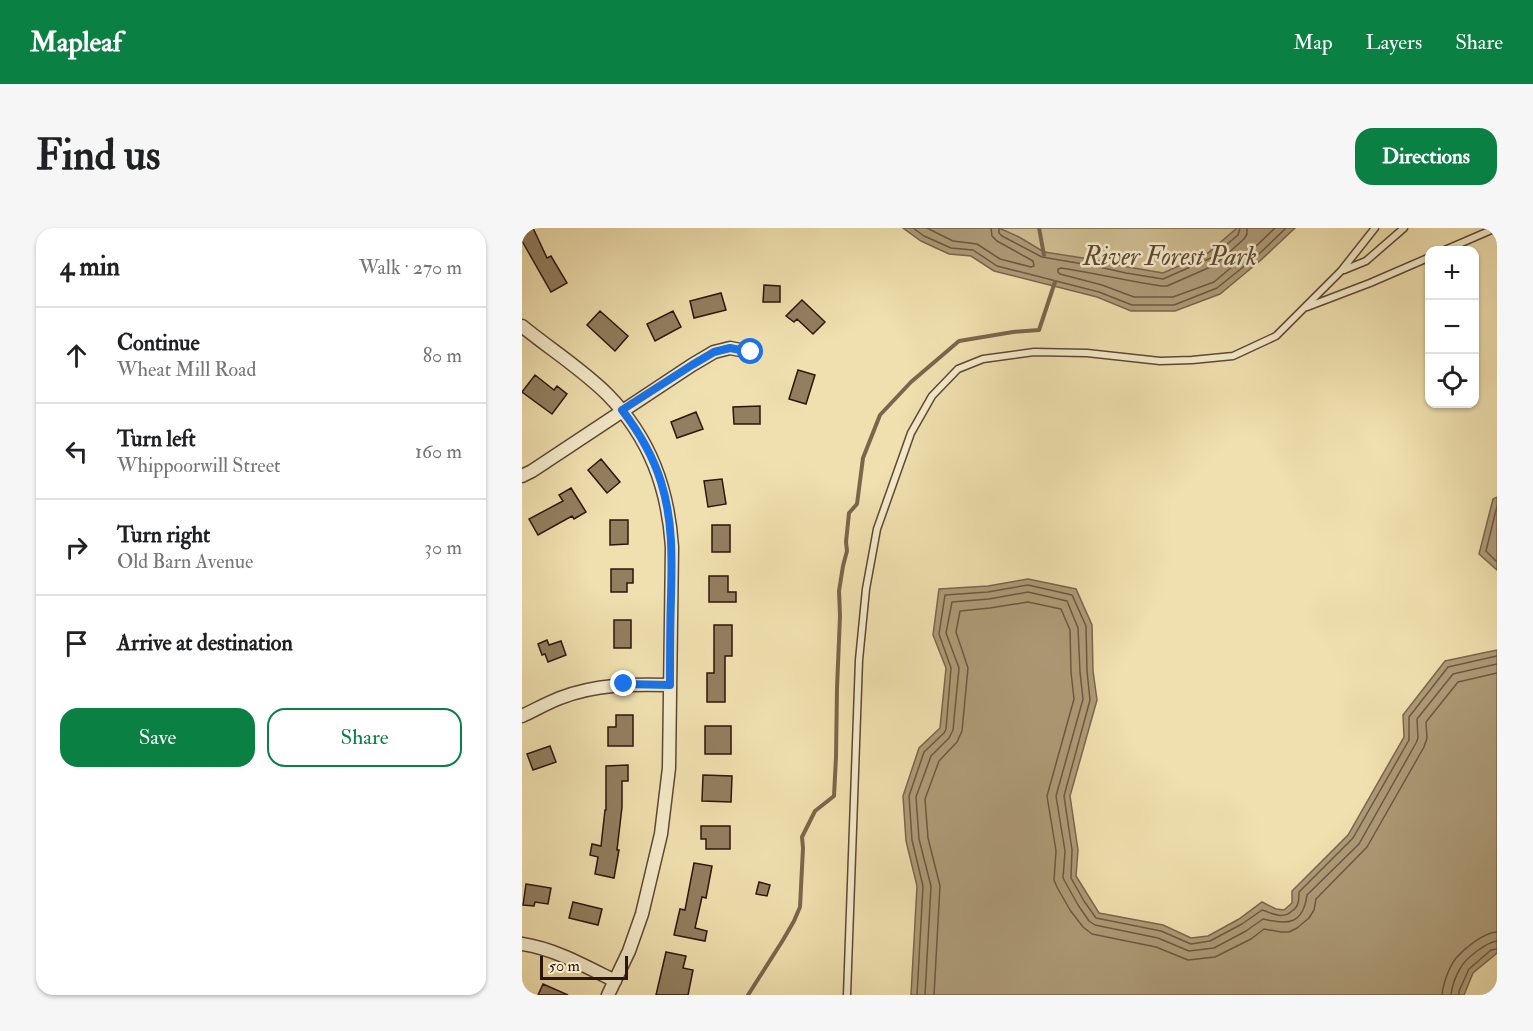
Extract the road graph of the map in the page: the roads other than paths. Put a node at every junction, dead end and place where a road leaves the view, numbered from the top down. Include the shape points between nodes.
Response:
1 (1375, 228) edge
2 (1404, 228) edge
3 (1496, 228) edge
4 (1453, 246) edge
5 (1425, 259) edge
6 (1341, 271) junction
7 (1304, 308) junction
8 (522, 326) edge
9 (751, 352) dead end
10 (622, 410) junction
11 (522, 476) edge
12 (670, 685) junction
13 (522, 716) edge
14 (522, 944) edge
15 (615, 981) junction
16 (608, 995) edge
17 (847, 995) edge

1 - 6 lane
2 - 6 lane via 1366,261
3 - 4 lane
5 - 7 lane
6 - 7 lane
7 - 17 lane via 1276,336 1233,356 1160,361 1087,353 1024,353 982,359 958,369 932,396 911,433 877,529 866,589 859,660
8 - 10 street
9 - 10 street via 730,348 714,352
10 - 11 street
10 - 12 street via 654,464 668,512 672,548
12 - 13 street via 602,686 561,698
12 - 15 street via 669,768 661,834 642,914
14 - 15 street via 569,958
15 - 16 street

